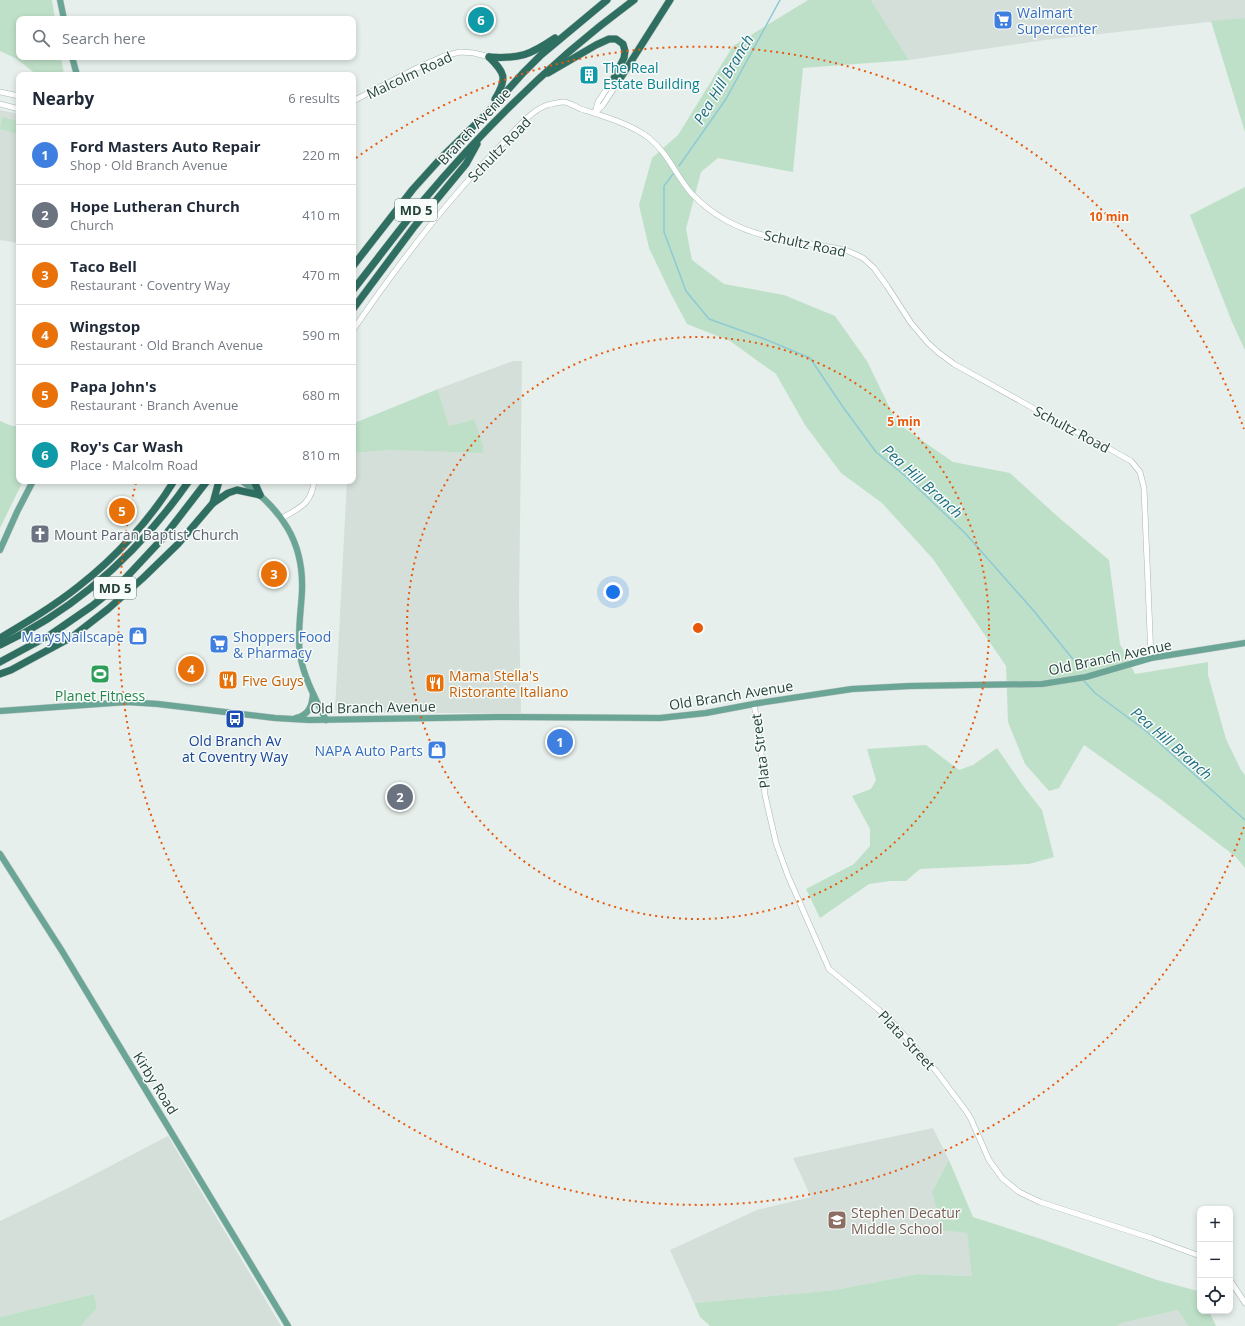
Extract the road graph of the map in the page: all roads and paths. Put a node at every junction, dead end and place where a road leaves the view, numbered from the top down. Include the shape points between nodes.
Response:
1 (60, 0) edge
2 (606, 0) edge
3 (634, 0) edge
4 (670, 0) edge
5 (63, 16) edge
6 (586, 17) junction
7 (488, 57) junction
8 (73, 60) edge
9 (76, 72) edge
10 (537, 79) junction
11 (616, 80) junction
12 (0, 92) edge
13 (16, 95) edge
14 (356, 98) edge
15 (0, 104) edge
16 (16, 108) edge
17 (488, 113) junction
18 (595, 113) junction
19 (483, 133) junction
20 (381, 232) junction
21 (356, 257) edge
22 (356, 262) edge
23 (356, 286) edge
24 (356, 305) edge
25 (356, 326) edge
26 (31, 484) edge
27 (172, 484) edge
28 (187, 484) edge
29 (205, 484) edge
30 (218, 484) edge
31 (246, 484) edge
32 (255, 484) edge
33 (314, 484) edge
34 (260, 495) junction
35 (213, 502) junction
36 (282, 518) junction
37 (0, 550) edge
38 (0, 638) edge
39 (1245, 643) edge
40 (0, 645) edge
41 (1152, 658) junction
42 (0, 662) edge
43 (0, 674) edge
44 (313, 692) junction
45 (754, 704) junction
46 (0, 711) edge
47 (294, 719) junction
48 (326, 720) junction
49 (0, 854) edge
50 (1197, 1255) edge
51 (1233, 1285) edge
52 (1245, 1304) edge
53 (288, 1326) edge

1 - 5 main road
2 - 6 highway, Branch Avenue / MD 5
3 - 10 highway, Branch Avenue / MD 5
4 - 11 highway
6 - 7 highway via 540,48 523,56
6 - 17 highway, Branch Avenue / MD 5 via 541,55
7 - 14 street, Malcolm Road via 460,52 444,56
7 - 17 highway via 503,73 500,92
8 - 9 main road
10 - 11 highway via 596,45 609,39 616,39 623,44 625,50
10 - 19 highway, Branch Avenue / MD 5
11 - 18 street via 603,105
12 - 13 street
15 - 16 street
17 - 20 highway, Branch Avenue / MD 5 via 437,163
18 - 25 street, Schultz Road via 564,102 548,105 534,112 472,176
18 - 41 street, Schultz Road via 649,138 668,159 690,192 725,220 775,238 848,251 863,258 880,276 911,323 928,342 954,364 1049,419 1124,456 1135,465 1140,472 1144,488
19 - 23 highway, Branch Avenue / MD 5 via 422,202
19 - 24 highway via 466,164 414,227
20 - 21 highway
20 - 22 highway, Branch Avenue / MD 5
26 - 37 main road
27 - 38 highway via 140,528 80,586
28 - 40 highway, MD 5 via 140,543 81,597 29,631
29 - 42 highway, MD 5 via 163,538 121,583 56,632
30 - 35 highway
31 - 34 main road
32 - 34 highway
33 - 36 street via 310,498 300,508
34 - 35 highway via 237,490
34 - 36 main road
35 - 43 highway via 178,544 108,609 72,637
36 - 44 main road via 291,535 300,563 300,650 303,669
39 - 41 main road, Old Branch Avenue
41 - 45 main road, Old Branch Avenue via 1062,682 863,688
44 - 47 main road via 312,703 307,713
44 - 48 main road
45 - 48 main road, Old Branch Avenue via 701,714 660,718
45 - 50 street, Plata Street via 765,795 776,843 829,969 895,1025 936,1071 966,1110 989,1160 1013,1188 1040,1202
46 - 47 main road, Old Branch Avenue via 128,702
47 - 48 main road, Old Branch Avenue
49 - 53 main road, Kirby Road via 62,951
51 - 52 street

